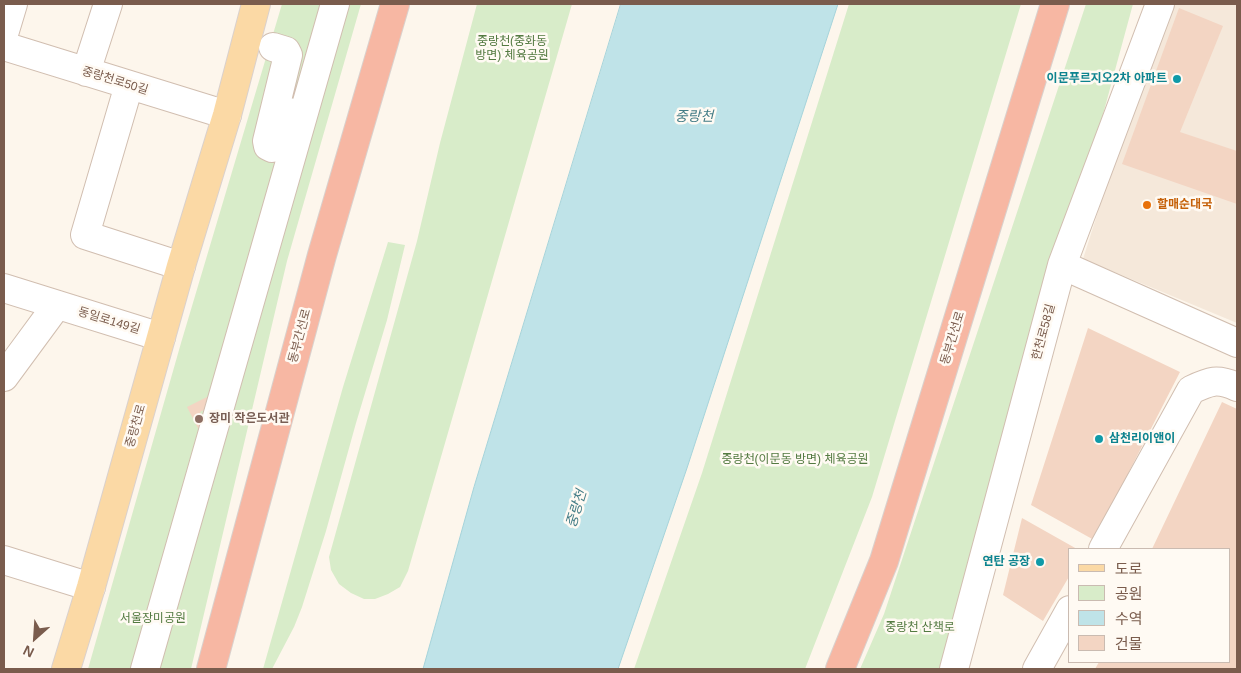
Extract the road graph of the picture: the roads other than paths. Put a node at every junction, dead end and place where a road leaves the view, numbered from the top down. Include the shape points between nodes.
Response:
1 (13, 4) edge
2 (108, 4) edge
3 (256, 4) edge
4 (335, 4) edge
5 (394, 4) edge
6 (1056, 4) edge
7 (1160, 4) edge
8 (4, 34) edge
9 (4, 46) edge
10 (273, 47) dead end
11 (320, 58) junction
12 (86, 72) junction
13 (129, 85) junction
14 (227, 115) junction
15 (1062, 265) junction
16 (181, 266) junction
17 (4, 288) edge
18 (57, 305) junction
19 (161, 337) junction
20 (1237, 343) edge
21 (4, 377) edge
22 (1237, 387) edge
23 (1104, 548) edge
24 (4, 560) edge
25 (91, 586) junction
26 (1068, 614) edge
27 (66, 669) edge
28 (145, 669) edge
29 (211, 669) edge
30 (840, 669) edge
31 (954, 669) edge
32 (1037, 669) edge

1 - 8 street
2 - 12 street
3 - 14 main road, 중랑천로
4 - 11 street
5 - 29 highway, 동부간선로 via 322,255
6 - 30 highway, 동부간선로 via 884,561
7 - 15 street, 한천로58길
9 - 12 street, 중랑천로50길
10 - 11 street via 286,51 288,55 267,142 272,148 277,144 310,62 315,57
11 - 28 street
12 - 13 street, 중랑천로50길
13 - 14 street, 중랑천로50길
13 - 16 street via 84,235
14 - 16 main road, 중랑천로
15 - 20 street
15 - 31 street, 한천로58길
16 - 19 main road, 중랑천로
17 - 18 street, 동일로149길
18 - 19 street, 동일로149길
18 - 21 street
19 - 25 main road, 중랑천로
22 - 23 street via 1224,381 1206,383 1191,390
24 - 25 street
25 - 27 main road, 중랑천로
26 - 32 street

